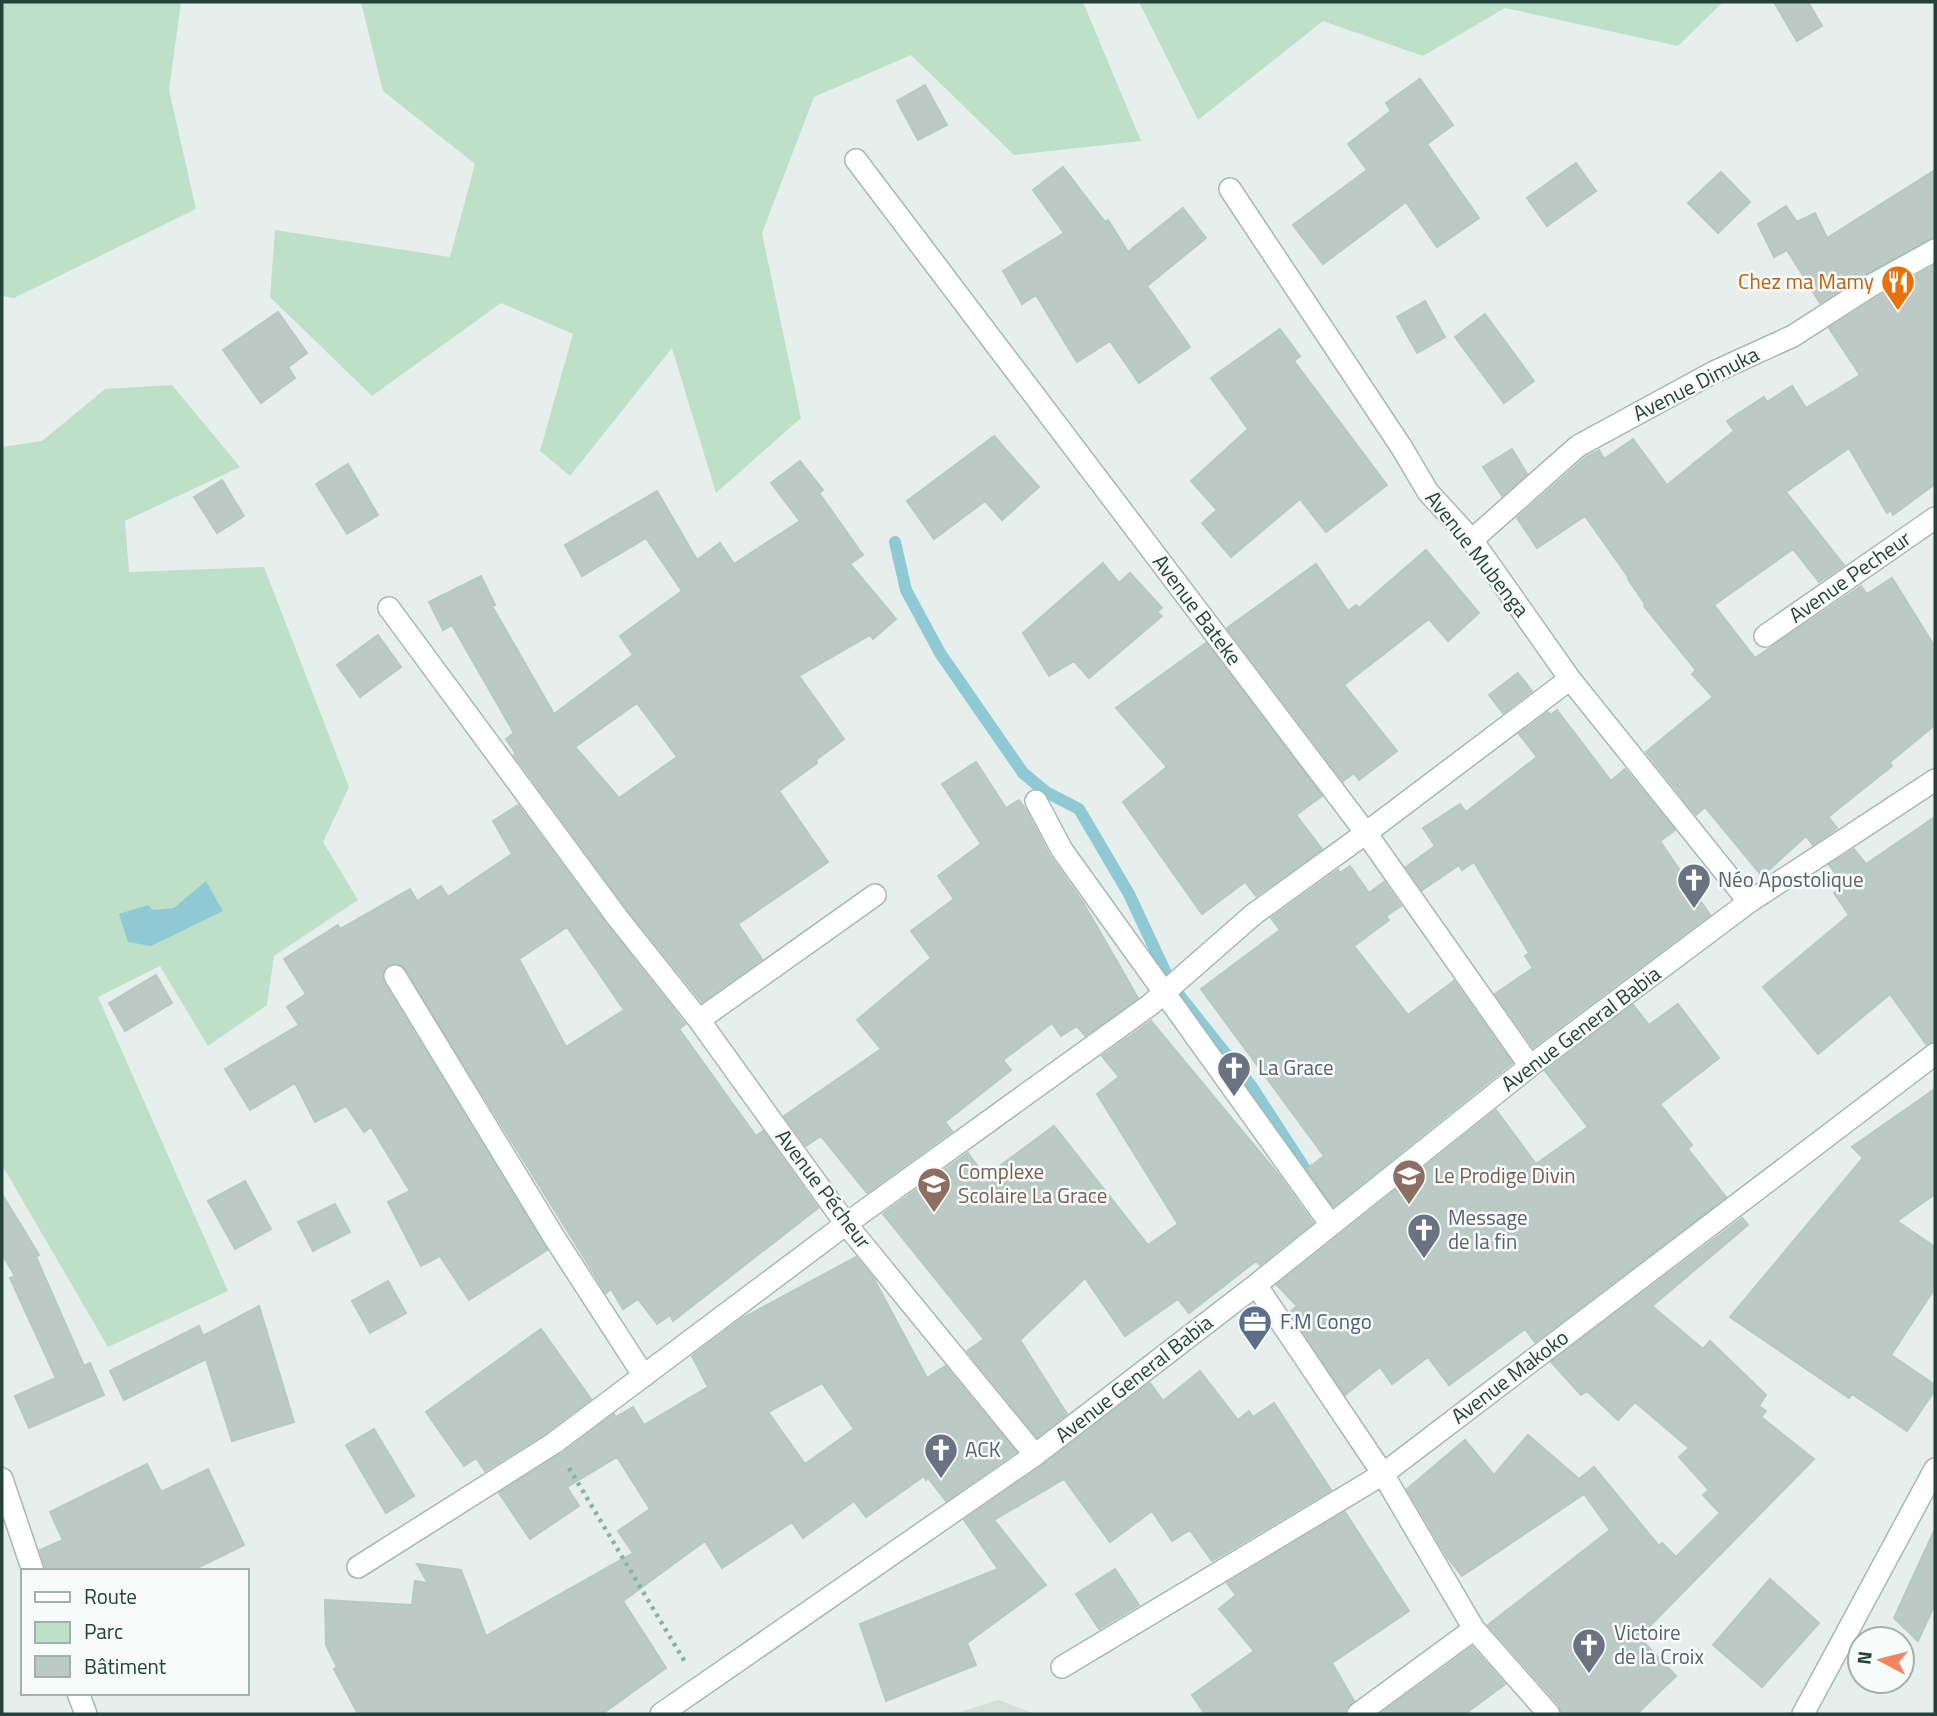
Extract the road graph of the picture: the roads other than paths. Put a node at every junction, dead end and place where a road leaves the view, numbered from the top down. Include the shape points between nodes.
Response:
1 (856, 160) dead end
2 (1230, 189) dead end
3 (1935, 250) edge
4 (1935, 519) edge
5 (1472, 540) junction
6 (389, 608) dead end
7 (1765, 636) dead end
8 (1570, 679) junction
9 (1935, 780) edge
10 (1036, 801) dead end
11 (1366, 833) junction
12 (874, 895) dead end
13 (1749, 902) junction
14 (395, 976) dead end
15 (1164, 992) junction
16 (699, 1020) junction
17 (1935, 1054) edge
18 (1530, 1066) junction
19 (846, 1224) junction
20 (1331, 1225) junction
21 (1256, 1285) junction
22 (644, 1376) junction
23 (1035, 1455) junction
24 (1935, 1469) edge
25 (1383, 1474) junction
26 (2, 1479) edge
27 (358, 1567) dead end
28 (32, 1569) edge
29 (1474, 1629) junction
30 (1062, 1667) dead end
31 (79, 1695) edge
32 (86, 1714) edge
33 (661, 1714) edge
34 (1358, 1714) edge
35 (1549, 1714) edge
36 (1803, 1714) edge

1 - 11 street, Avenue Bateke
2 - 5 street, Avenue Mubenga via 1428,492
3 - 5 street, Avenue Dimuka via 1793,335 1578,446
4 - 7 street, Avenue Pecheur
5 - 8 street, Avenue Mubenga
6 - 16 street, Avenue Pécheur via 617,917
8 - 11 street
8 - 13 street, Avenue Mubenga
9 - 13 street, Avenue General Babia
10 - 15 street via 1062,850
11 - 15 street via 1254,914
11 - 18 street, Avenue Bateke
12 - 16 street
13 - 18 street, Avenue General Babia
14 - 22 street
15 - 19 street
15 - 20 street
16 - 19 street, Avenue Pécheur
17 - 25 street, Avenue Makoko
18 - 20 street, Avenue General Babia
19 - 22 street
19 - 23 street, Avenue Pécheur
20 - 21 street, Avenue General Babia
21 - 23 street, Avenue General Babia
21 - 25 street
22 - 27 street via 554,1443
23 - 33 street, Avenue General Babia
24 - 36 street
25 - 29 street
25 - 30 street, Avenue Makoko
26 - 28 street
29 - 34 street
29 - 35 street
31 - 32 street

